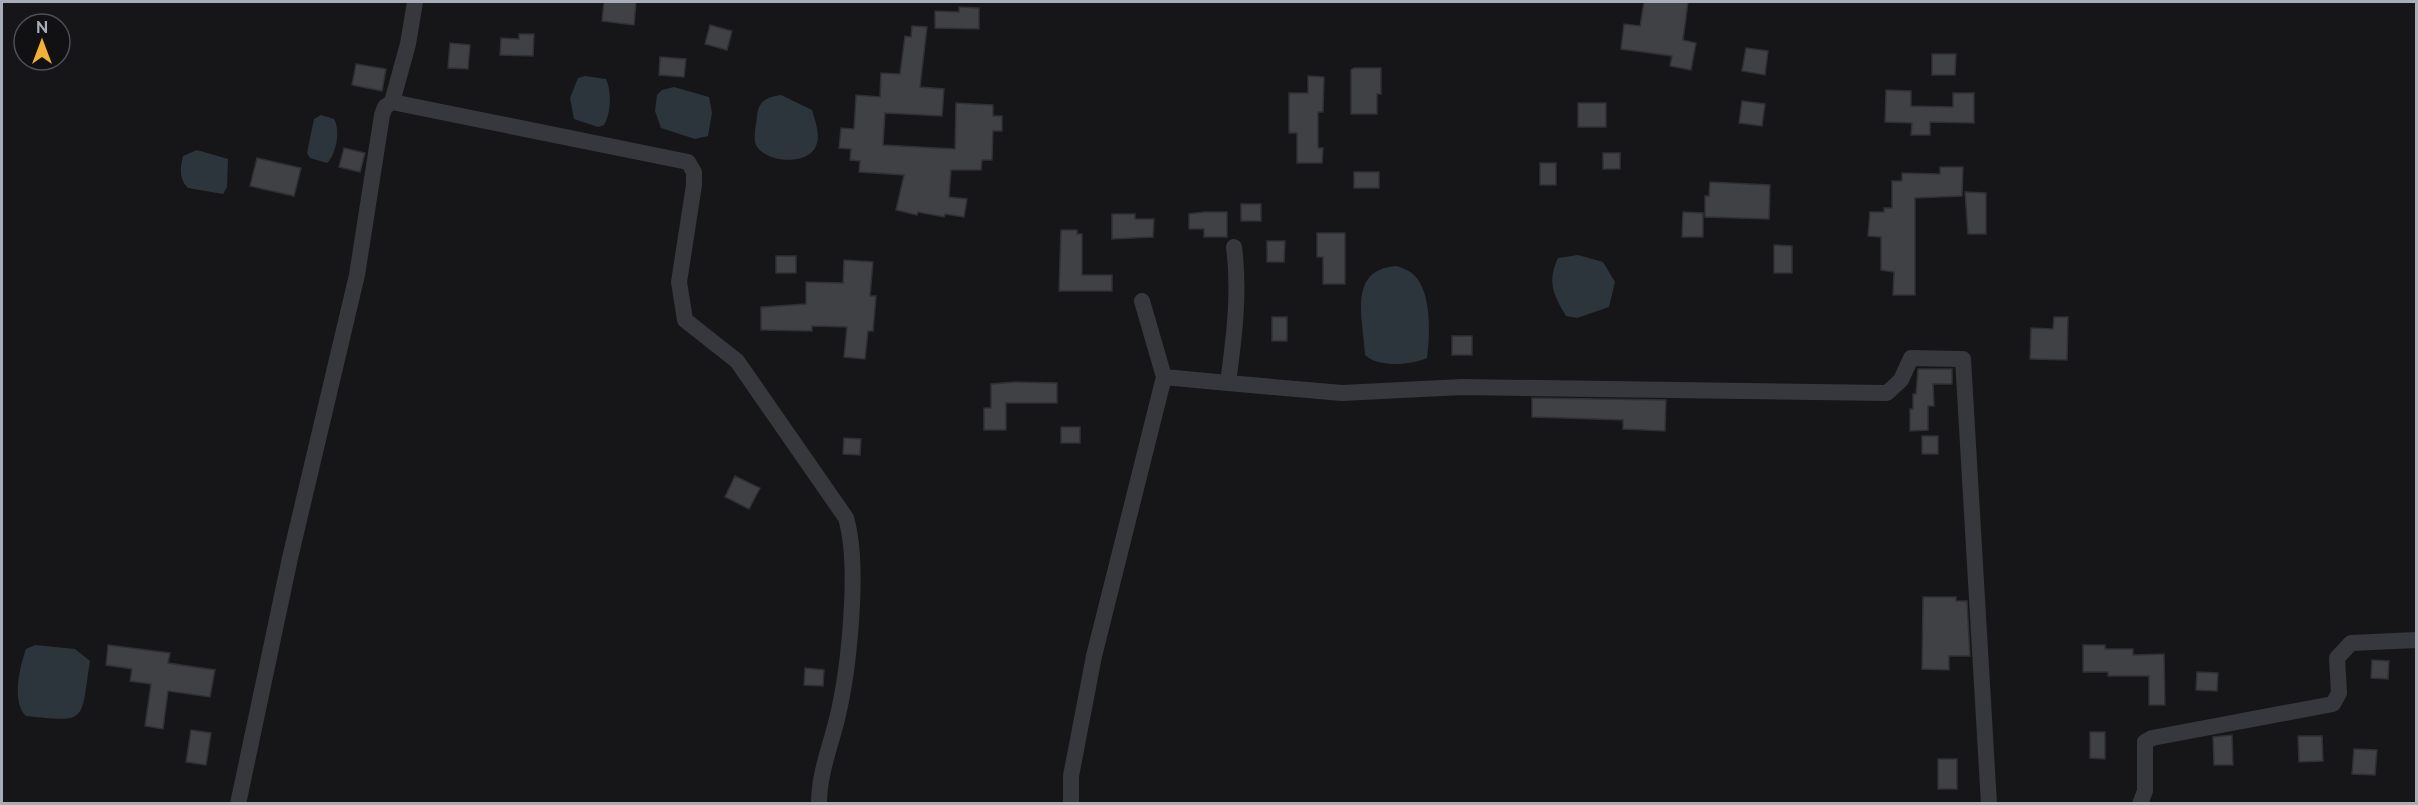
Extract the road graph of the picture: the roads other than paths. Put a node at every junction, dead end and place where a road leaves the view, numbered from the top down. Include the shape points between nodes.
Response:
1 (415, 2) edge
2 (392, 102) junction
3 (1234, 247) dead end
4 (1142, 301) dead end
5 (1164, 377) junction
6 (1228, 383) junction
7 (2416, 640) edge
8 (238, 804) edge
9 (819, 804) edge
10 (1071, 804) edge
11 (1989, 804) edge
12 (2140, 804) edge

1 - 2 street
2 - 8 street via 382,115 357,275 290,558
2 - 9 street via 688,162 694,172 694,185 680,282 685,321 736,362 754,384 846,518 852,540 850,632 838,716 822,767
3 - 6 street via 1236,328
4 - 5 street
5 - 6 street
5 - 10 street via 1094,656 1071,776
6 - 11 street via 1342,393 1462,387 1887,393 1901,380 1911,358 1963,359
7 - 12 street via 2351,643 2344,648 2337,658 2339,693 2333,704 2145,742 2145,791

